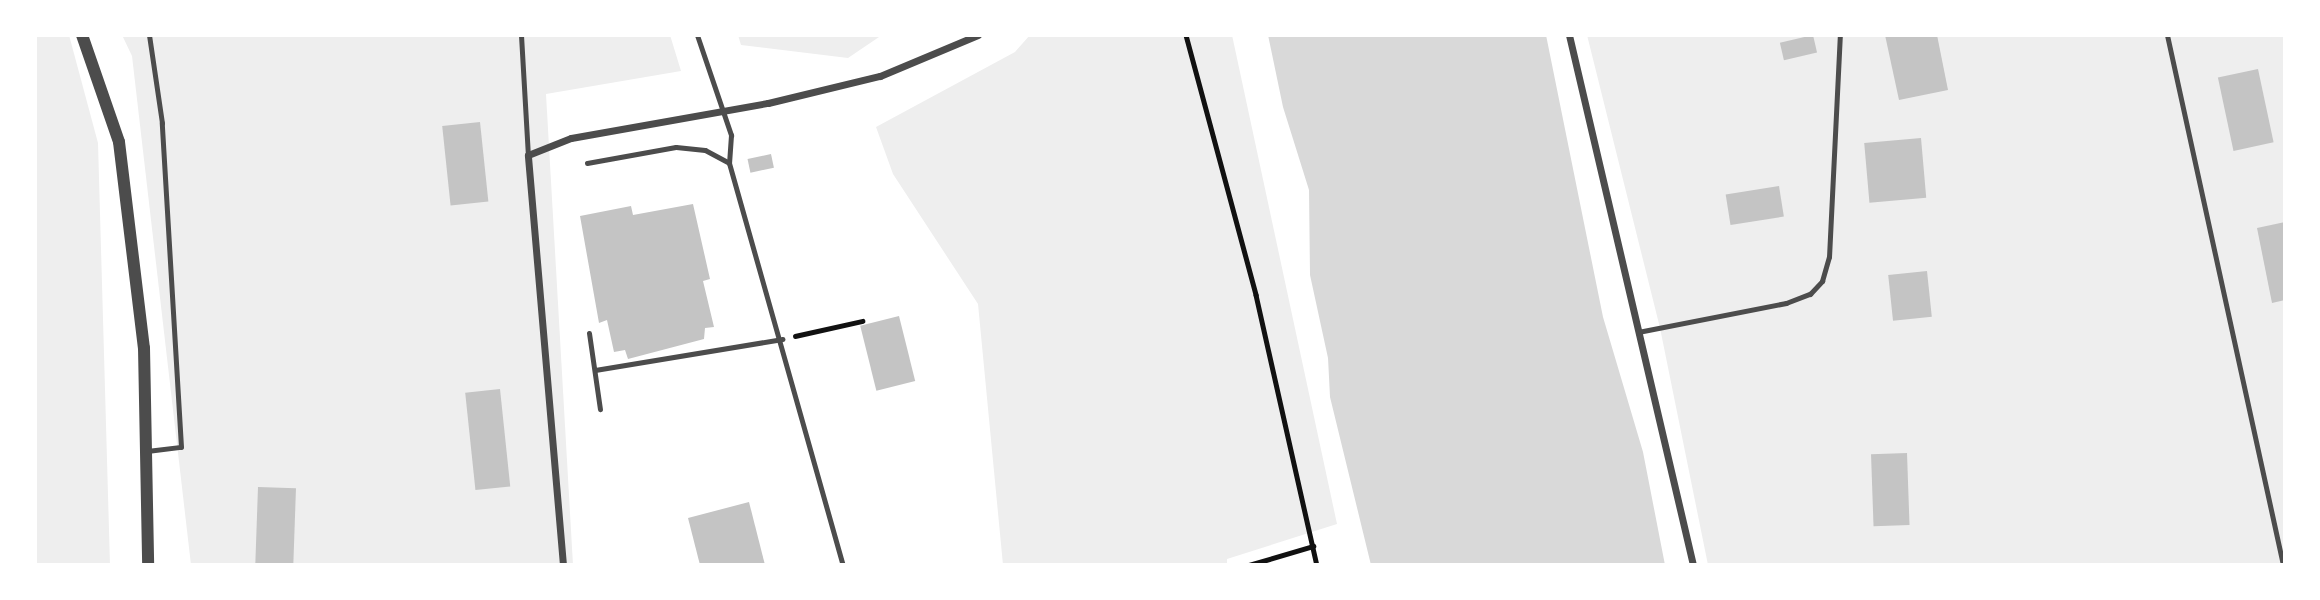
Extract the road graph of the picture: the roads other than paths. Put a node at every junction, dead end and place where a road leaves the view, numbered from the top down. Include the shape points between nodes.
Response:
1 (82, 35) edge
2 (149, 35) edge
3 (520, 35) edge
4 (697, 35) edge
5 (978, 35) edge
6 (1569, 35) edge
7 (1840, 35) edge
8 (2167, 35) edge
9 (720, 110) junction
10 (528, 155) junction
11 (587, 163) dead end
12 (729, 163) junction
13 (1638, 332) junction
14 (589, 333) dead end
15 (782, 340) junction
16 (595, 370) junction
17 (600, 409) dead end
18 (146, 451) junction
19 (148, 565) edge
20 (563, 565) edge
21 (843, 565) edge
22 (1693, 565) edge
23 (2283, 565) edge

1 - 18 street via 120,142 144,348
2 - 18 lane via 162,123 181,447
3 - 10 lane
4 - 9 lane
5 - 9 street via 880,76
6 - 13 street
7 - 13 lane via 1829,257 1822,281 1810,294 1786,303
8 - 23 lane
9 - 10 street via 570,138
9 - 12 lane via 732,135
10 - 20 street
11 - 12 lane via 676,147 705,150
12 - 15 lane
13 - 22 street
14 - 16 lane
15 - 16 lane
15 - 21 lane
16 - 17 lane
18 - 19 street

